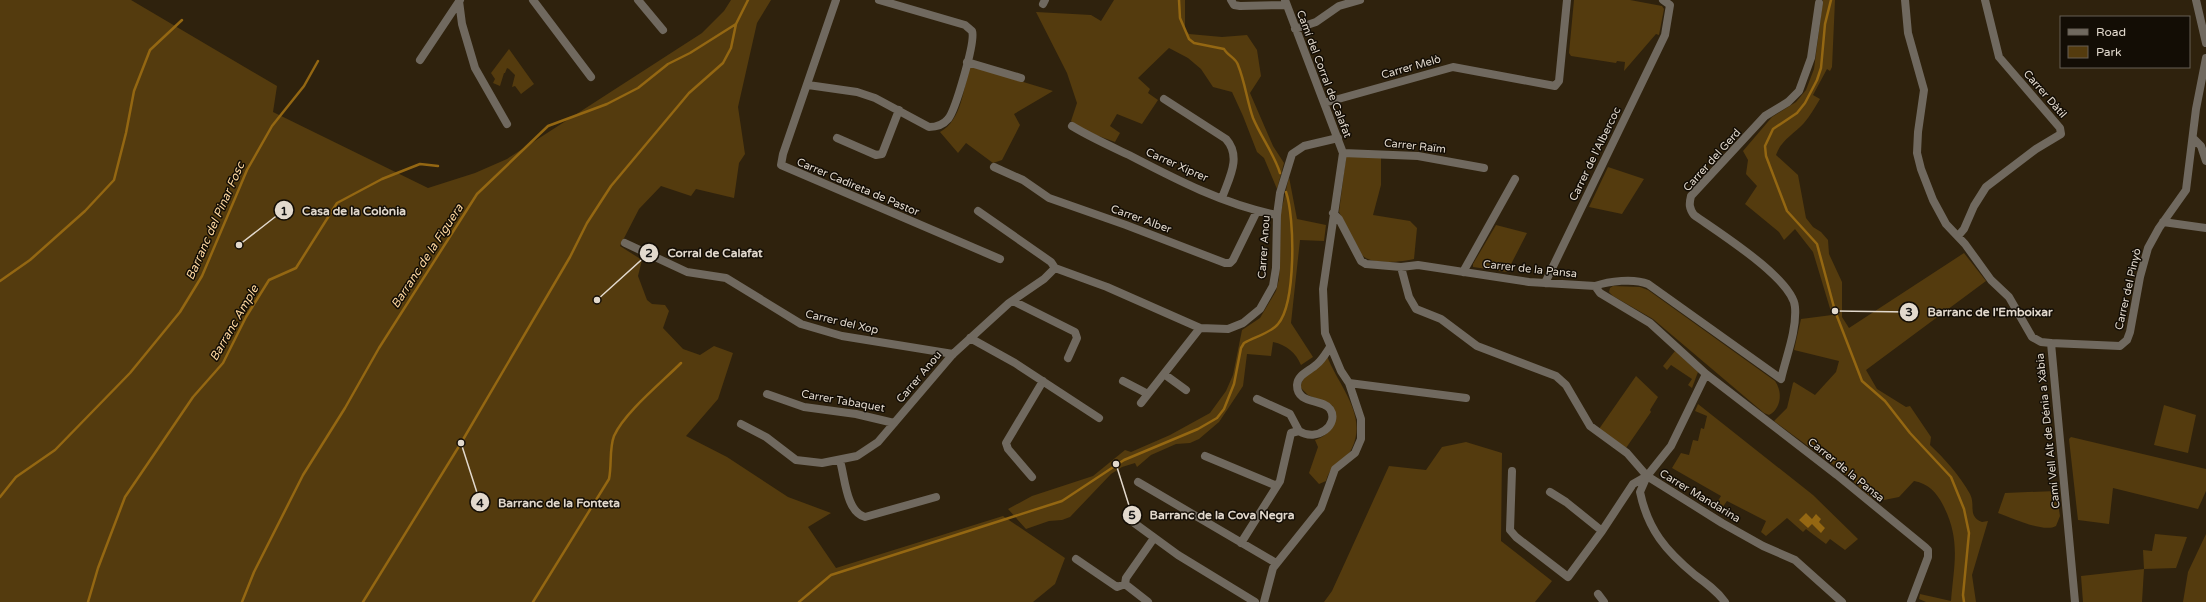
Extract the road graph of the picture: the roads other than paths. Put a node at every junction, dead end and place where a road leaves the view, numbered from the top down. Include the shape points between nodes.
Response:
1 (459, 0) edge
2 (533, 0) edge
3 (638, 0) edge
4 (836, 0) edge
5 (879, 0) edge
6 (1231, 0) edge
7 (1360, 0) edge
8 (1567, 0) edge
9 (1663, 0) edge
10 (1905, 0) edge
11 (1985, 0) edge
12 (2196, 0) edge
13 (1285, 3) edge
14 (1819, 3) dead end
15 (1295, 29) junction
16 (664, 30) dead end
17 (2206, 43) edge
18 (2206, 58) edge
19 (420, 60) dead end
20 (967, 62) junction
21 (591, 76) dead end
22 (1021, 78) dead end
23 (808, 85) junction
24 (1164, 99) dead end
25 (1324, 103) junction
26 (899, 110) junction
27 (507, 124) dead end
28 (1072, 126) dead end
29 (837, 138) dead end
30 (1338, 138) junction
31 (2193, 138) junction
32 (1343, 153) junction
33 (2206, 161) edge
34 (994, 166) dead end
35 (1484, 168) dead end
36 (1515, 179) dead end
37 (1222, 198) junction
38 (978, 211) dead end
39 (1257, 211) junction
40 (1333, 213) junction
41 (1277, 215) junction
42 (2163, 222) junction
43 (2206, 228) edge
44 (1958, 236) junction
45 (626, 243) dead end
46 (1000, 259) dead end
47 (1401, 267) junction
48 (1055, 268) junction
49 (1463, 272) junction
50 (1545, 284) junction
51 (1595, 286) junction
52 (1014, 301) junction
53 (1200, 328) junction
54 (970, 338) junction
55 (2051, 343) junction
56 (1330, 347) junction
57 (953, 354) junction
58 (1068, 358) dead end
59 (1164, 374) junction
60 (1706, 374) junction
61 (1781, 379) joint
62 (1043, 381) junction
63 (1123, 381) dead end
64 (1349, 383) junction
65 (1186, 390) dead end
66 (767, 394) dead end
67 (1148, 394) junction
68 (1466, 398) dead end
69 (1257, 400) dead end
70 (1141, 403) dead end
71 (1099, 418) dead end
72 (894, 423) junction
73 (741, 424) dead end
74 (1299, 431) junction
75 (1205, 456) dead end
76 (840, 461) junction
77 (1512, 471) dead end
78 (1647, 476) junction
79 (1032, 477) dead end
80 (1138, 482) dead end
81 (1277, 486) junction
82 (1550, 492) dead end
83 (936, 497) dead end
84 (1126, 516) dead end
85 (1602, 531) junction
86 (1154, 538) junction
87 (1241, 543) junction
88 (1076, 559) dead end
89 (1276, 563) junction
90 (1125, 584) junction
91 (1598, 594) dead end
92 (1148, 602) edge
93 (1255, 602) edge
94 (1264, 602) edge
95 (1604, 602) edge
96 (1725, 602) edge
97 (1842, 602) edge
98 (1911, 602) edge
99 (2075, 602) edge

1 - 19 street
1 - 27 street via 461,19 475,68
2 - 21 street
3 - 16 street
4 - 23 street, Carrer Cadireta de Pastor
5 - 20 street via 969,28 974,39
6 - 13 street, Camí del Corral de Calafat via 1234,5 1240,6
7 - 15 street via 1339,6 1316,22
8 - 25 street, Carrer Melò via 1559,81 1552,86 1453,67
9 - 50 street, Carrer de l'Albercoc via 1670,5 1665,35
10 - 44 street, Camí Vell Alt de Dénia a Xàbia via 1908,33 1924,90 1918,132 1919,159 1940,215
11 - 44 street, Carrer Dàtil via 1999,56 2061,131 2058,137 2036,148 1986,187
12 - 17 street
13 - 15 street, Camí del Corral de Calafat
14 - 61 street, Carrer del Gerd via 1811,58 1799,92 1765,116 1691,196 1689,202 1689,209 1694,215 1767,269 1790,292 1794,300 1795,314
15 - 25 street, Camí del Corral de Calafat
18 - 31 street, Carrer del Pinyò
20 - 22 street
20 - 26 street via 953,110 948,120 941,125 928,127
23 - 26 street via 857,92
23 - 46 street, Carrer Cadireta de Pastor via 780,162 783,167
24 - 37 street via 1230,144 1234,166
25 - 30 street, Camí del Corral de Calafat
26 - 29 street via 882,154 876,155
28 - 37 street, Carrer Xiprer via 1164,173
30 - 32 street, Camí del Corral de Calafat
30 - 41 street, Carrer Anou via 1304,146 1292,154 1280,193
31 - 33 street via 2201,146
31 - 42 street, Carrer del Pinyò via 2186,190
32 - 35 street, Carrer Raïm via 1418,156
32 - 40 street, Camí del Corral de Calafat
34 - 39 street, Carrer Alber via 1023,180 1049,198 1225,263 1233,260
36 - 49 street, Carrer de la Pansa
37 - 39 street, Carrer Xiprer
38 - 48 street, Carrer Anou via 1051,262
39 - 41 street, Carrer Xiprer
40 - 47 street via 1339,219 1361,261 1372,265
40 - 56 street, Camí del Corral de Calafat via 1323,288 1324,328
41 - 53 street, Carrer Anou via 1275,277 1266,302 1255,315 1228,329
42 - 43 street
42 - 55 street, Carrer del Pinyò via 2145,257 2130,332 2123,344 2120,346
44 - 55 street, Camí Vell Alt de Dénia a Xàbia via 1987,276 2009,297 2032,337 2041,342
45 - 57 street, Carrer del Xop via 687,272 726,278 801,324 842,336
47 - 49 street, Carrer de la Pansa via 1418,266
47 - 78 street, Carrer Mandarina via 1409,297 1416,309 1441,319 1477,346 1560,379 1590,426 1627,453
48 - 52 street, Carrer Anou
48 - 53 street, Carrer Anou via 1107,287
49 - 50 street, Carrer de la Pansa
50 - 51 street, Carrer de la Pansa
51 - 60 street, Carrer de la Pansa via 1600,293 1650,323
51 - 61 street, Carrer de la Pansa via 1635,281 1648,284
52 - 54 street, Carrer Anou
52 - 58 street via 1075,332 1077,338
53 - 59 street
54 - 57 street, Carrer Anou
54 - 62 street
55 - 99 street, Camí Vell Alt de Dénia a Xàbia
56 - 64 street, Camí del Corral de Calafat
56 - 74 street via 1318,364 1300,376 1297,385 1303,397 1330,409 1331,419 1327,428 1320,434 1311,436
57 - 72 street, Carrer Anou
59 - 65 street
59 - 67 street
60 - 78 street via 1672,446
60 - 98 street, Carrer de la Pansa via 1837,475 1928,550 1928,557
62 - 71 street
62 - 79 street via 1006,443 1008,449
63 - 67 street
64 - 68 street
64 - 89 street, Camí del Corral de Calafat via 1361,419 1361,439 1355,453 1335,469 1321,508
66 - 72 street, Carrer Tabaquet via 804,407 856,414
67 - 70 street
69 - 74 street via 1290,414
72 - 76 street, Carrer Anou via 869,450
73 - 76 street, Carrer Anou via 766,437 796,460 812,463
74 - 81 street via 1291,434
75 - 81 street
76 - 83 street via 850,501 856,512 862,516
77 - 85 street via 1510,530 1568,577
78 - 85 street via 1633,484
78 - 96 street via 1640,492 1656,536
78 - 97 street, Carrer Mandarina via 1762,546 1795,560
80 - 87 street
81 - 87 street
82 - 85 street
84 - 86 street
86 - 90 street via 1126,578
86 - 93 street
87 - 89 street
88 - 90 street via 1117,587
89 - 94 street, Camí del Corral de Calafat
90 - 92 street
91 - 95 street

